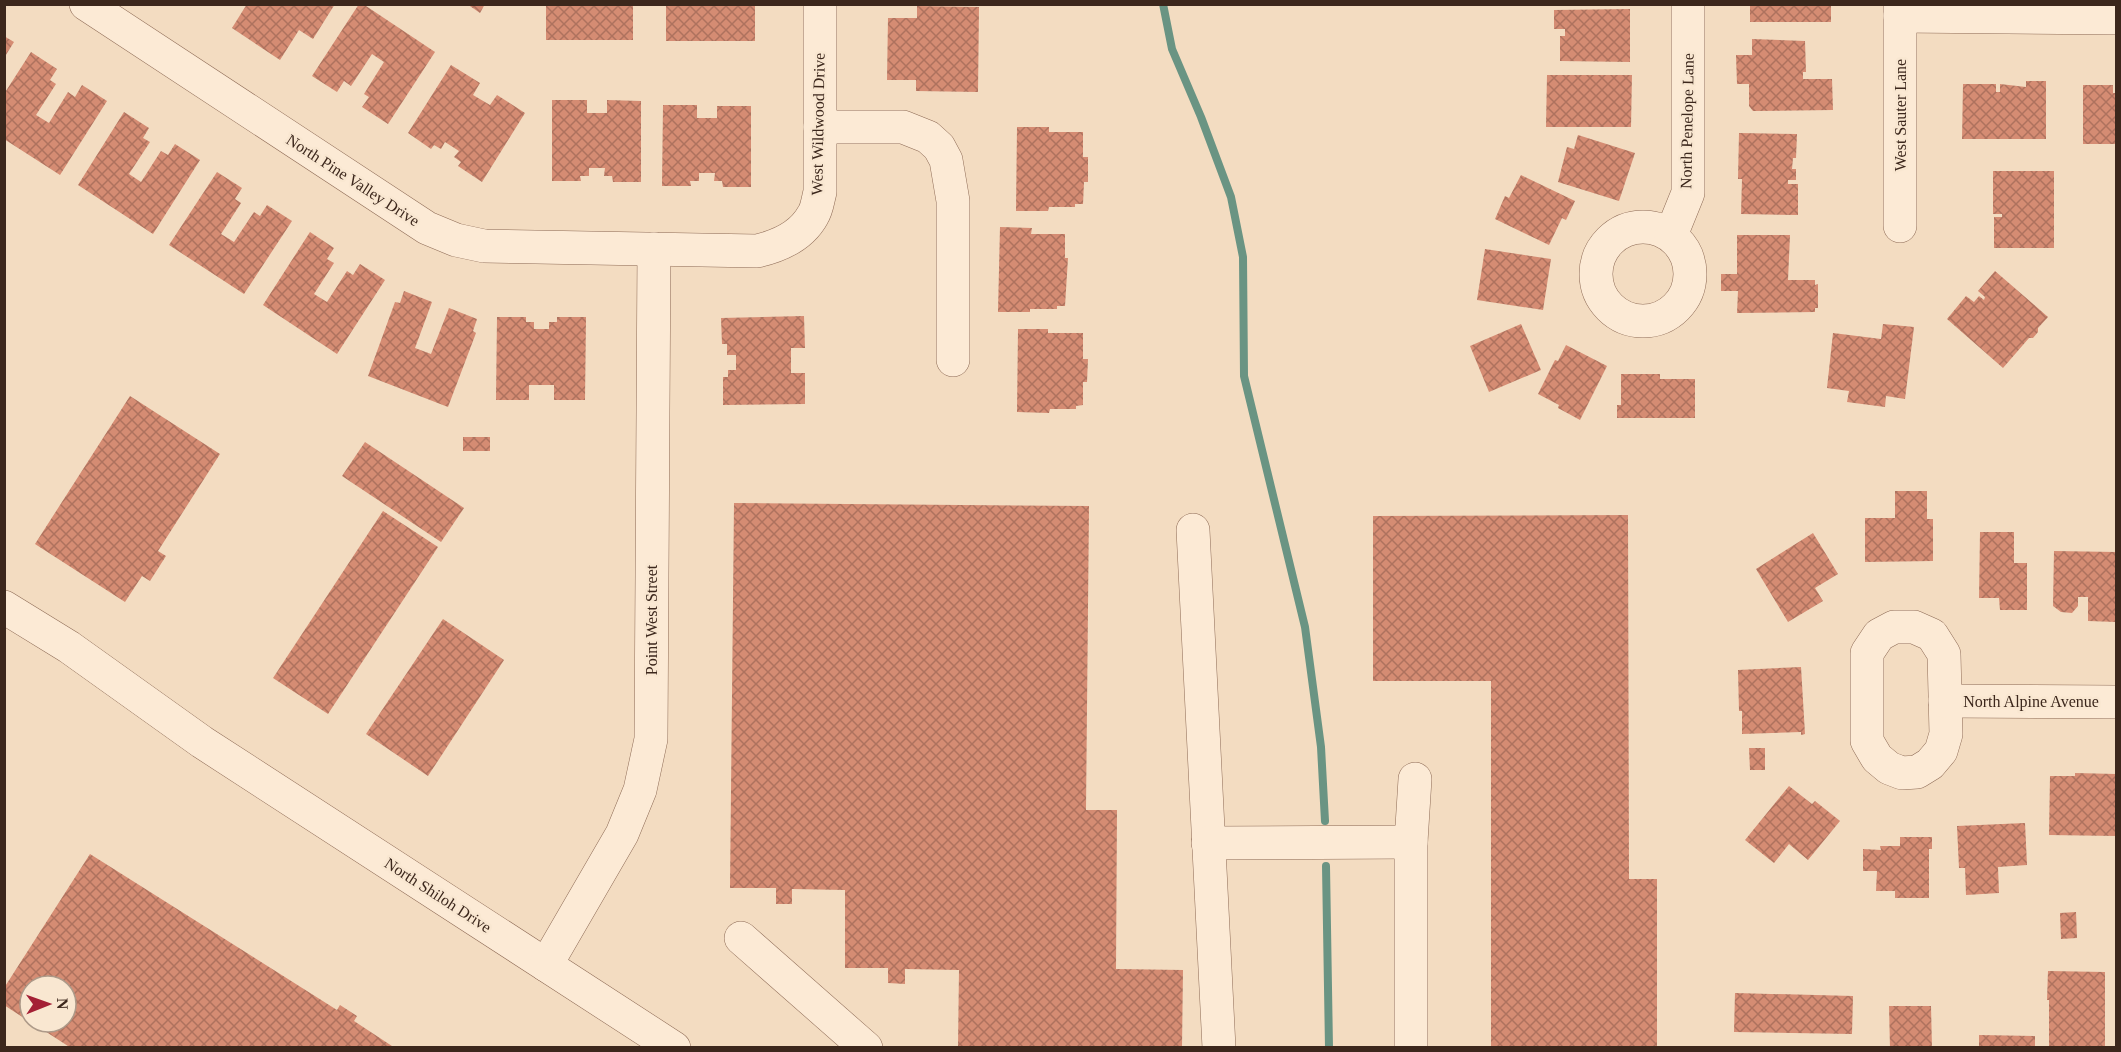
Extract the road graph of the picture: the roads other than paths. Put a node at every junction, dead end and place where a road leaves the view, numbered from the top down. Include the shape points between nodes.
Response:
1 (86, 4) edge
2 (820, 4) edge
3 (1688, 4) edge
4 (1900, 10) edge
5 (2116, 18) edge
6 (820, 127) junction
7 (1900, 226) dead end
8 (1671, 235) dead end
9 (654, 249) junction
10 (953, 360) dead end
11 (1193, 530) dead end
12 (4, 607) edge
13 (1945, 701) dead end
14 (2116, 702) edge
15 (1415, 779) dead end
16 (1411, 842) junction
17 (1208, 843) junction
18 (741, 938) dead end
19 (546, 965) junction
20 (674, 1047) edge
21 (866, 1047) edge
22 (1218, 1047) edge
23 (1411, 1047) edge

1 - 9 street, North Pine Valley Drive via 427,228 484,246
2 - 6 street, West Wildwood Drive
3 - 8 street, North Penelope Lane via 1688,192
4 - 5 street
4 - 7 street, West Sauter Lane
6 - 9 street, West Wildwood Drive via 820,192 813,215 799,233 778,246 757,251
6 - 10 street via 903,127 928,137 939,147 948,170 952,201
9 - 19 street, Point West Street via 651,739 640,790 622,834
11 - 17 street
12 - 19 street, North Shiloh Drive via 69,647 202,742
13 - 14 street, North Alpine Avenue
15 - 16 street
16 - 17 street
16 - 23 street
17 - 22 street
18 - 21 street
19 - 20 street, North Shiloh Drive

